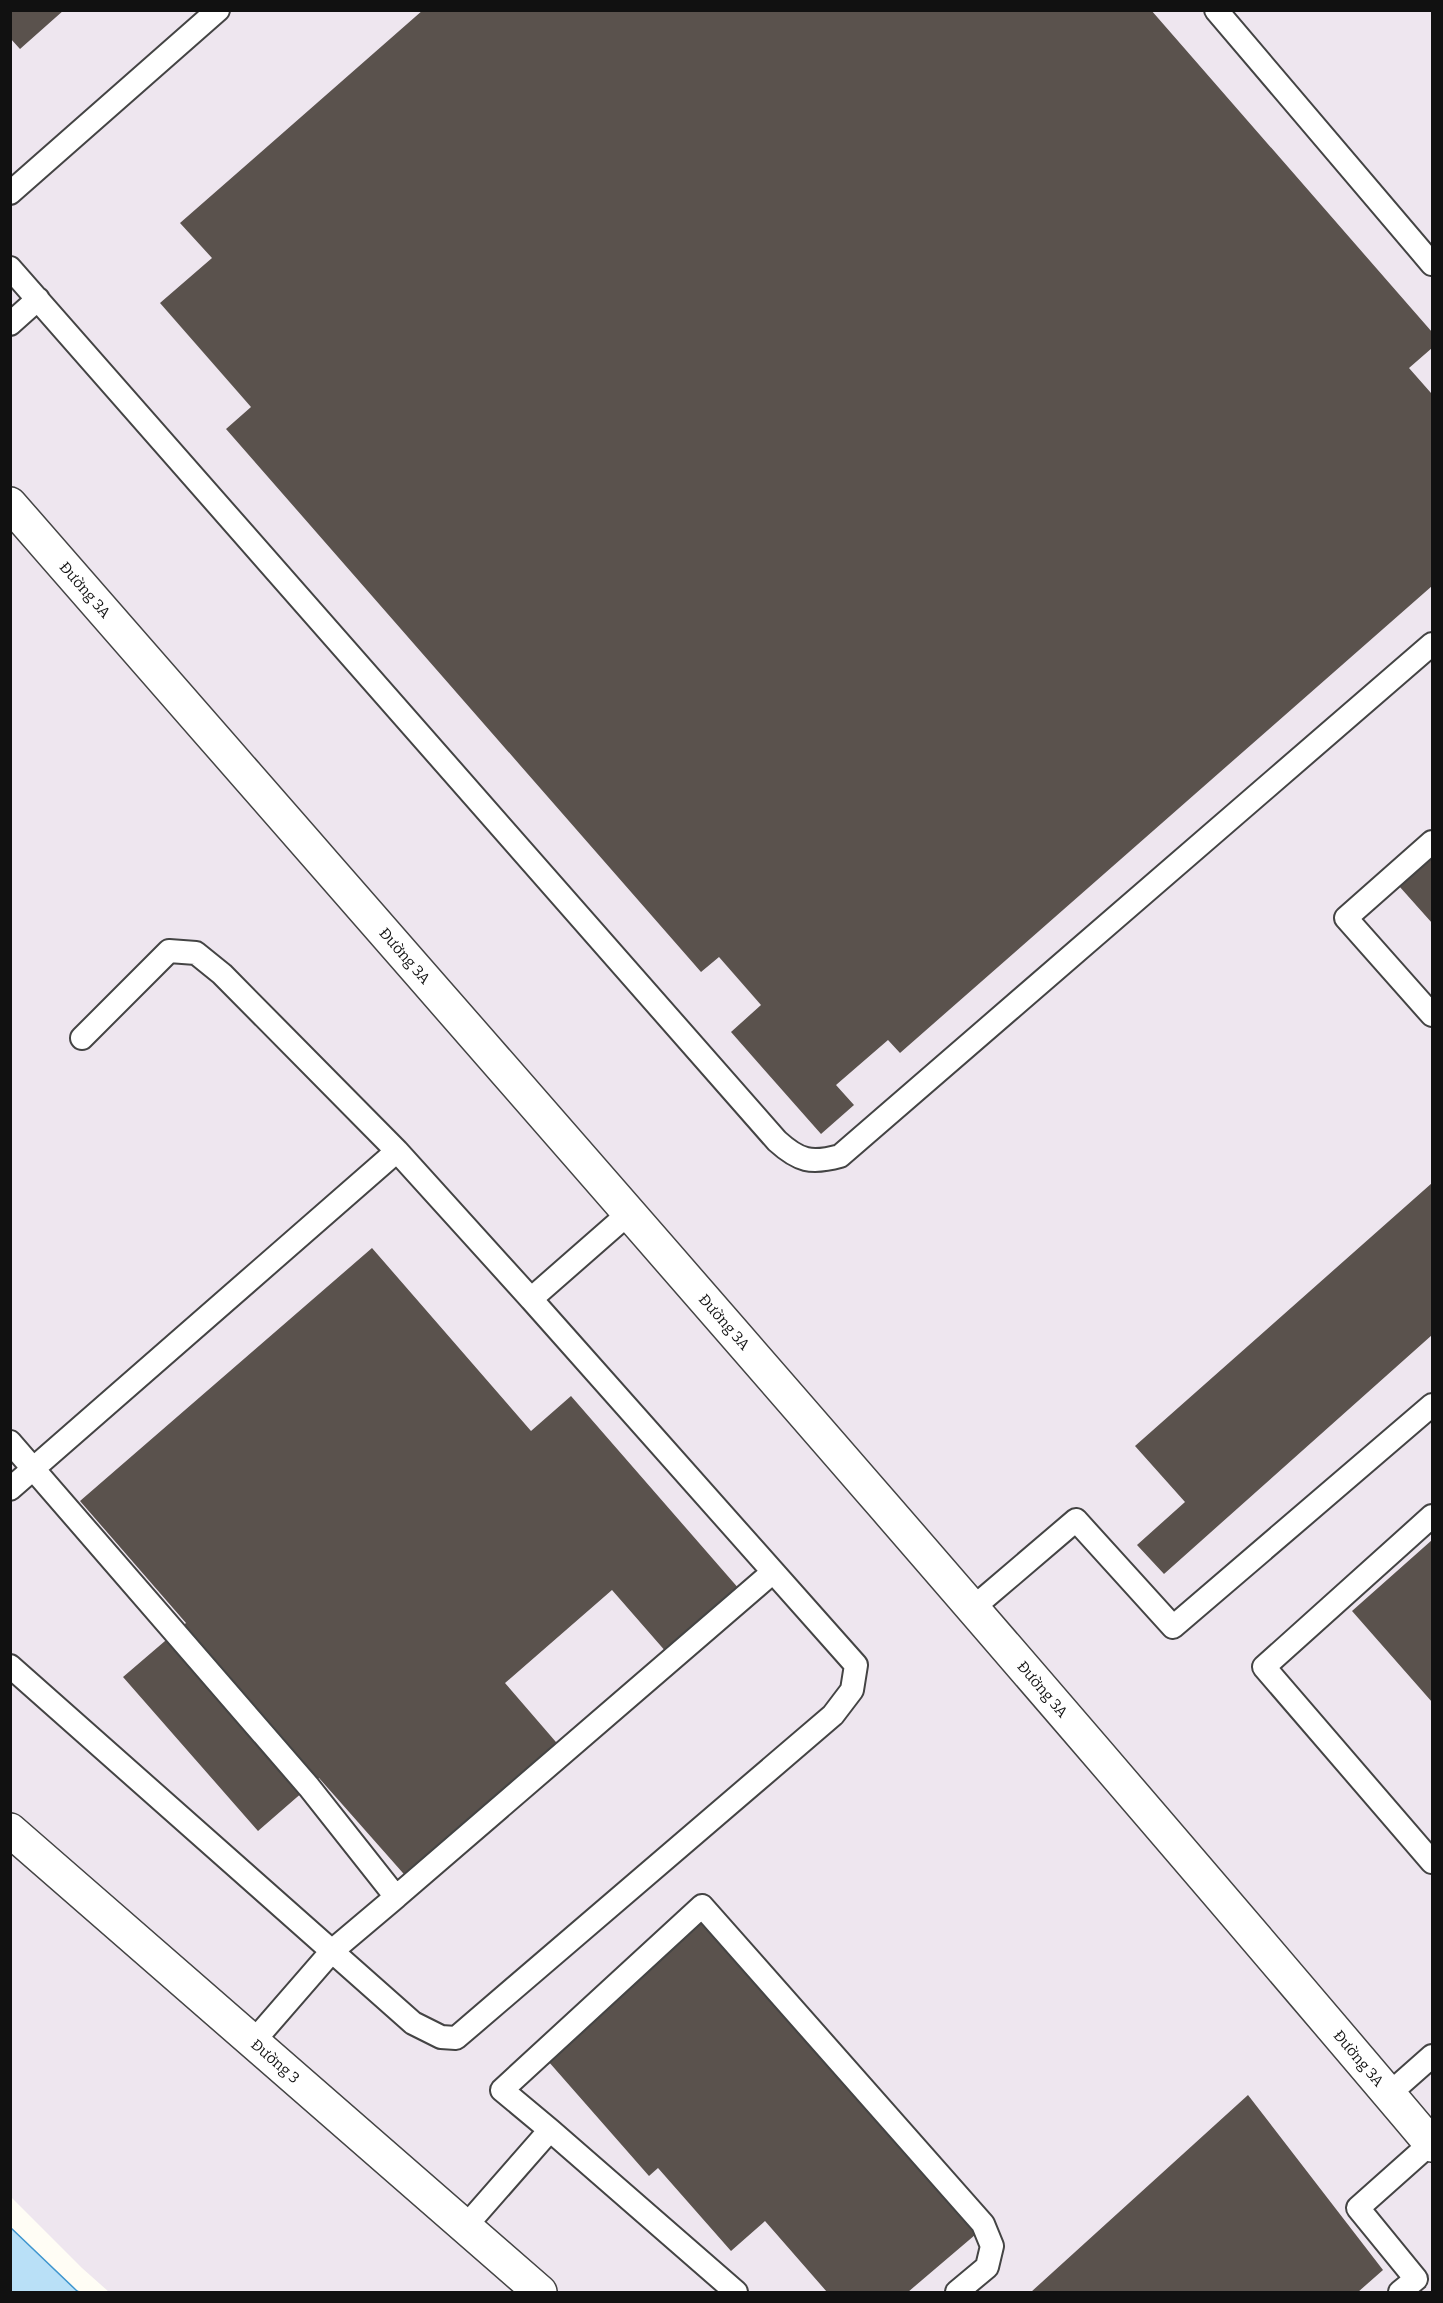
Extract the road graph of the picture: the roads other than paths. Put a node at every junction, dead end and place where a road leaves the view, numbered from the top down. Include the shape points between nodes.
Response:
1 (218, 10) edge
2 (1216, 10) edge
3 (10, 193) edge
4 (1432, 264) edge
5 (10, 268) edge
6 (38, 300) junction
7 (10, 324) edge
8 (10, 504) edge
9 (1432, 644) edge
10 (1432, 842) edge
11 (1432, 1016) edge
12 (82, 1038) dead end
13 (397, 1151) junction
14 (628, 1214) junction
15 (531, 1299) junction
16 (1432, 1405) edge
17 (10, 1442) edge
18 (34, 1469) junction
19 (10, 1489) edge
20 (1432, 1516) edge
21 (773, 1572) junction
22 (974, 1607) junction
23 (10, 1666) edge
24 (10, 1830) edge
25 (1432, 1863) edge
26 (396, 1897) junction
27 (332, 1951) junction
28 (253, 2042) junction
29 (1432, 2056) edge
30 (1389, 2094) junction
31 (550, 2130) junction
32 (1432, 2144) edge
33 (465, 2227) junction
34 (540, 2292) edge
35 (736, 2292) edge
36 (957, 2292) edge
37 (1400, 2292) edge

1 - 3 lane
2 - 4 lane
5 - 6 lane
6 - 7 lane
6 - 9 lane via 777,1142 805,1160 823,1161 840,1156
8 - 14 street, Đường 3A
10 - 11 lane via 1346,918
12 - 13 lane via 169,951 196,952
13 - 15 lane
13 - 18 lane
14 - 15 lane
14 - 22 street, Đường 3A
15 - 21 lane
16 - 22 lane via 1173,1627 1076,1520
17 - 18 lane
18 - 19 lane
18 - 26 lane via 309,1787
20 - 25 lane via 1264,1667
21 - 26 lane
21 - 27 lane via 856,1665 852,1690 833,1714 456,2038 441,2037 413,2023
22 - 30 street, Đường 3A
23 - 27 lane
24 - 28 street, Đường 3
26 - 27 lane
27 - 28 lane
28 - 33 street, Đường 3
29 - 30 lane
30 - 32 street, Đường 3A
31 - 33 lane
31 - 35 lane
31 - 36 lane via 502,2090 702,1906 983,2224 992,2246 987,2267
32 - 37 lane via 1358,2208 1416,2279
33 - 34 street, Đường 3

